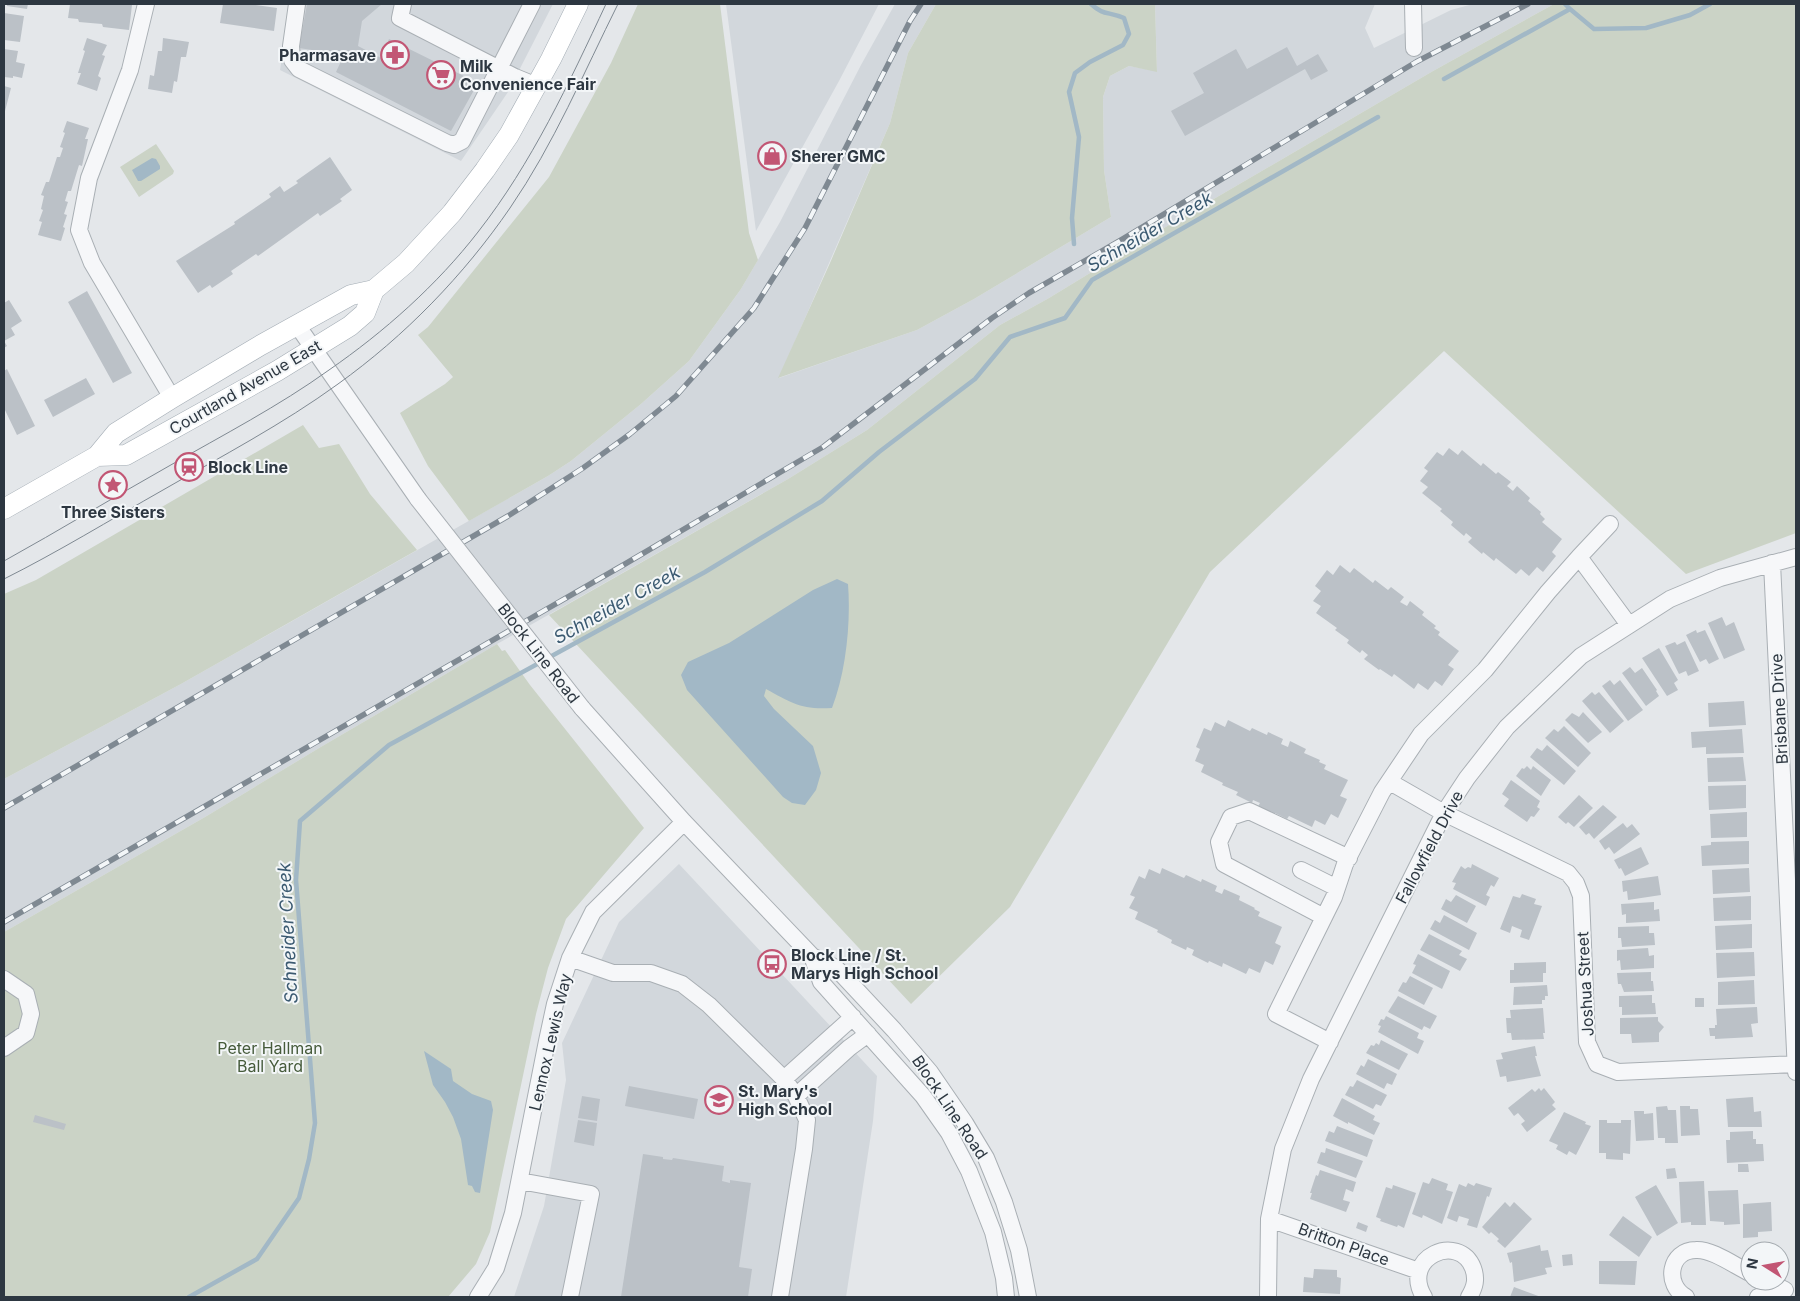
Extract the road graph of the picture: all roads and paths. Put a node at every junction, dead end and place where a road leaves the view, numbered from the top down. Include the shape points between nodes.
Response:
1 (146, 4) edge
2 (297, 4) edge
3 (403, 4) edge
4 (532, 4) edge
5 (578, 4) edge
6 (1413, 4) edge
7 (1414, 48) dead end
8 (499, 69) junction
9 (538, 86) junction
10 (374, 290) junction
11 (297, 324) junction
12 (313, 348) junction
13 (172, 398) junction
14 (97, 456) junction
15 (4, 509) edge
16 (1610, 524) dead end
17 (1579, 557) junction
18 (1796, 557) edge
19 (1772, 563) junction
20 (1630, 625) junction
21 (1390, 782) junction
22 (1444, 813) junction
23 (684, 822) junction
24 (1349, 858) junction
25 (1301, 870) dead end
26 (1337, 888) junction
27 (1324, 917) junction
28 (812, 956) junction
29 (570, 958) junction
30 (4, 978) edge
31 (853, 1017) junction
32 (868, 1034) junction
33 (1330, 1042) junction
34 (4, 1048) edge
35 (1796, 1064) edge
36 (1796, 1072) edge
37 (784, 1079) junction
38 (796, 1096) junction
39 (520, 1181) junction
40 (1269, 1219) junction
41 (1740, 1268) edge
42 (1419, 1271) junction
43 (1791, 1286) edge
44 (478, 1297) edge
45 (570, 1297) edge
46 (780, 1297) edge
47 (1006, 1297) edge
48 (1028, 1297) edge
49 (1268, 1297) edge
50 (1424, 1297) edge
51 (1469, 1297) edge
52 (1686, 1297) edge
53 (1758, 1297) edge

1 - 13 street via 130,70 89,178 79,230 92,263
2 - 8 street via 291,46 292,60 299,69 447,144 462,141
3 - 8 street via 400,18
4 - 8 street
5 - 9 main road, Courtland Avenue East
6 - 7 street
8 - 9 street
9 - 10 main road, Courtland Avenue East via 485,170 452,212 406,263
10 - 11 main road, Courtland Avenue East via 351,295
10 - 12 main road, Courtland Avenue East via 365,313
11 - 12 street, Block Line Road
11 - 13 main road, Courtland Avenue East
12 - 14 main road, Courtland Avenue East via 126,455
12 - 23 street, Block Line Road, bridge via 418,499 582,708
13 - 14 main road, Courtland Avenue East via 116,433
14 - 15 main road, Courtland Avenue East
16 - 17 street
17 - 20 street
17 - 21 street via 1485,670 1421,734
18 - 19 street, Fallowfield Drive
19 - 20 street, Fallowfield Drive via 1720,578 1670,600
19 - 35 street, Brisbane Drive
20 - 22 street, Fallowfield Drive via 1581,656 1507,727 1466,778
21 - 22 street, Joshua Street
21 - 24 street
22 - 33 street, Fallowfield Drive
22 - 35 street, Joshua Street via 1568,873 1576,883 1581,896 1587,1042 1598,1064 1618,1072
23 - 28 street, Block Line Road
23 - 29 street, Lennox Lewis Way via 593,912
24 - 26 street
24 - 27 street via 1249,811 1231,817 1219,842 1224,864
25 - 26 street
26 - 27 street
27 - 33 street via 1276,1014
28 - 31 street, Block Line Road via 821,982
28 - 48 street, Block Line Road via 836,968 894,1030 930,1072 965,1123 986,1158 1004,1202 1019,1250
29 - 37 street via 612,973 652,972 682,984 709,1004
29 - 39 street, Lennox Lewis Way via 555,1004
30 - 34 street via 26,994 31,1014 26,1033
31 - 32 street, Block Line Road
31 - 37 street
32 - 38 street
32 - 47 street, Block Line Road via 923,1096 957,1148 992,1232
33 - 40 street, Fallowfield Drive via 1311,1078 1283,1149
35 - 36 street, Brisbane Drive
37 - 38 street
38 - 46 street via 806,1120 804,1149
39 - 44 street, Lennox Lewis Way via 496,1268
39 - 45 street via 591,1194
40 - 42 street, Britton Place
40 - 49 street, Fallowfield Drive
41 - 52 street via 1706,1251 1684,1253 1675,1261 1672,1272 1673,1284
42 - 50 street via 1417,1281
42 - 51 street via 1433,1254 1455,1251 1471,1264 1475,1275 1475,1285
43 - 53 street

